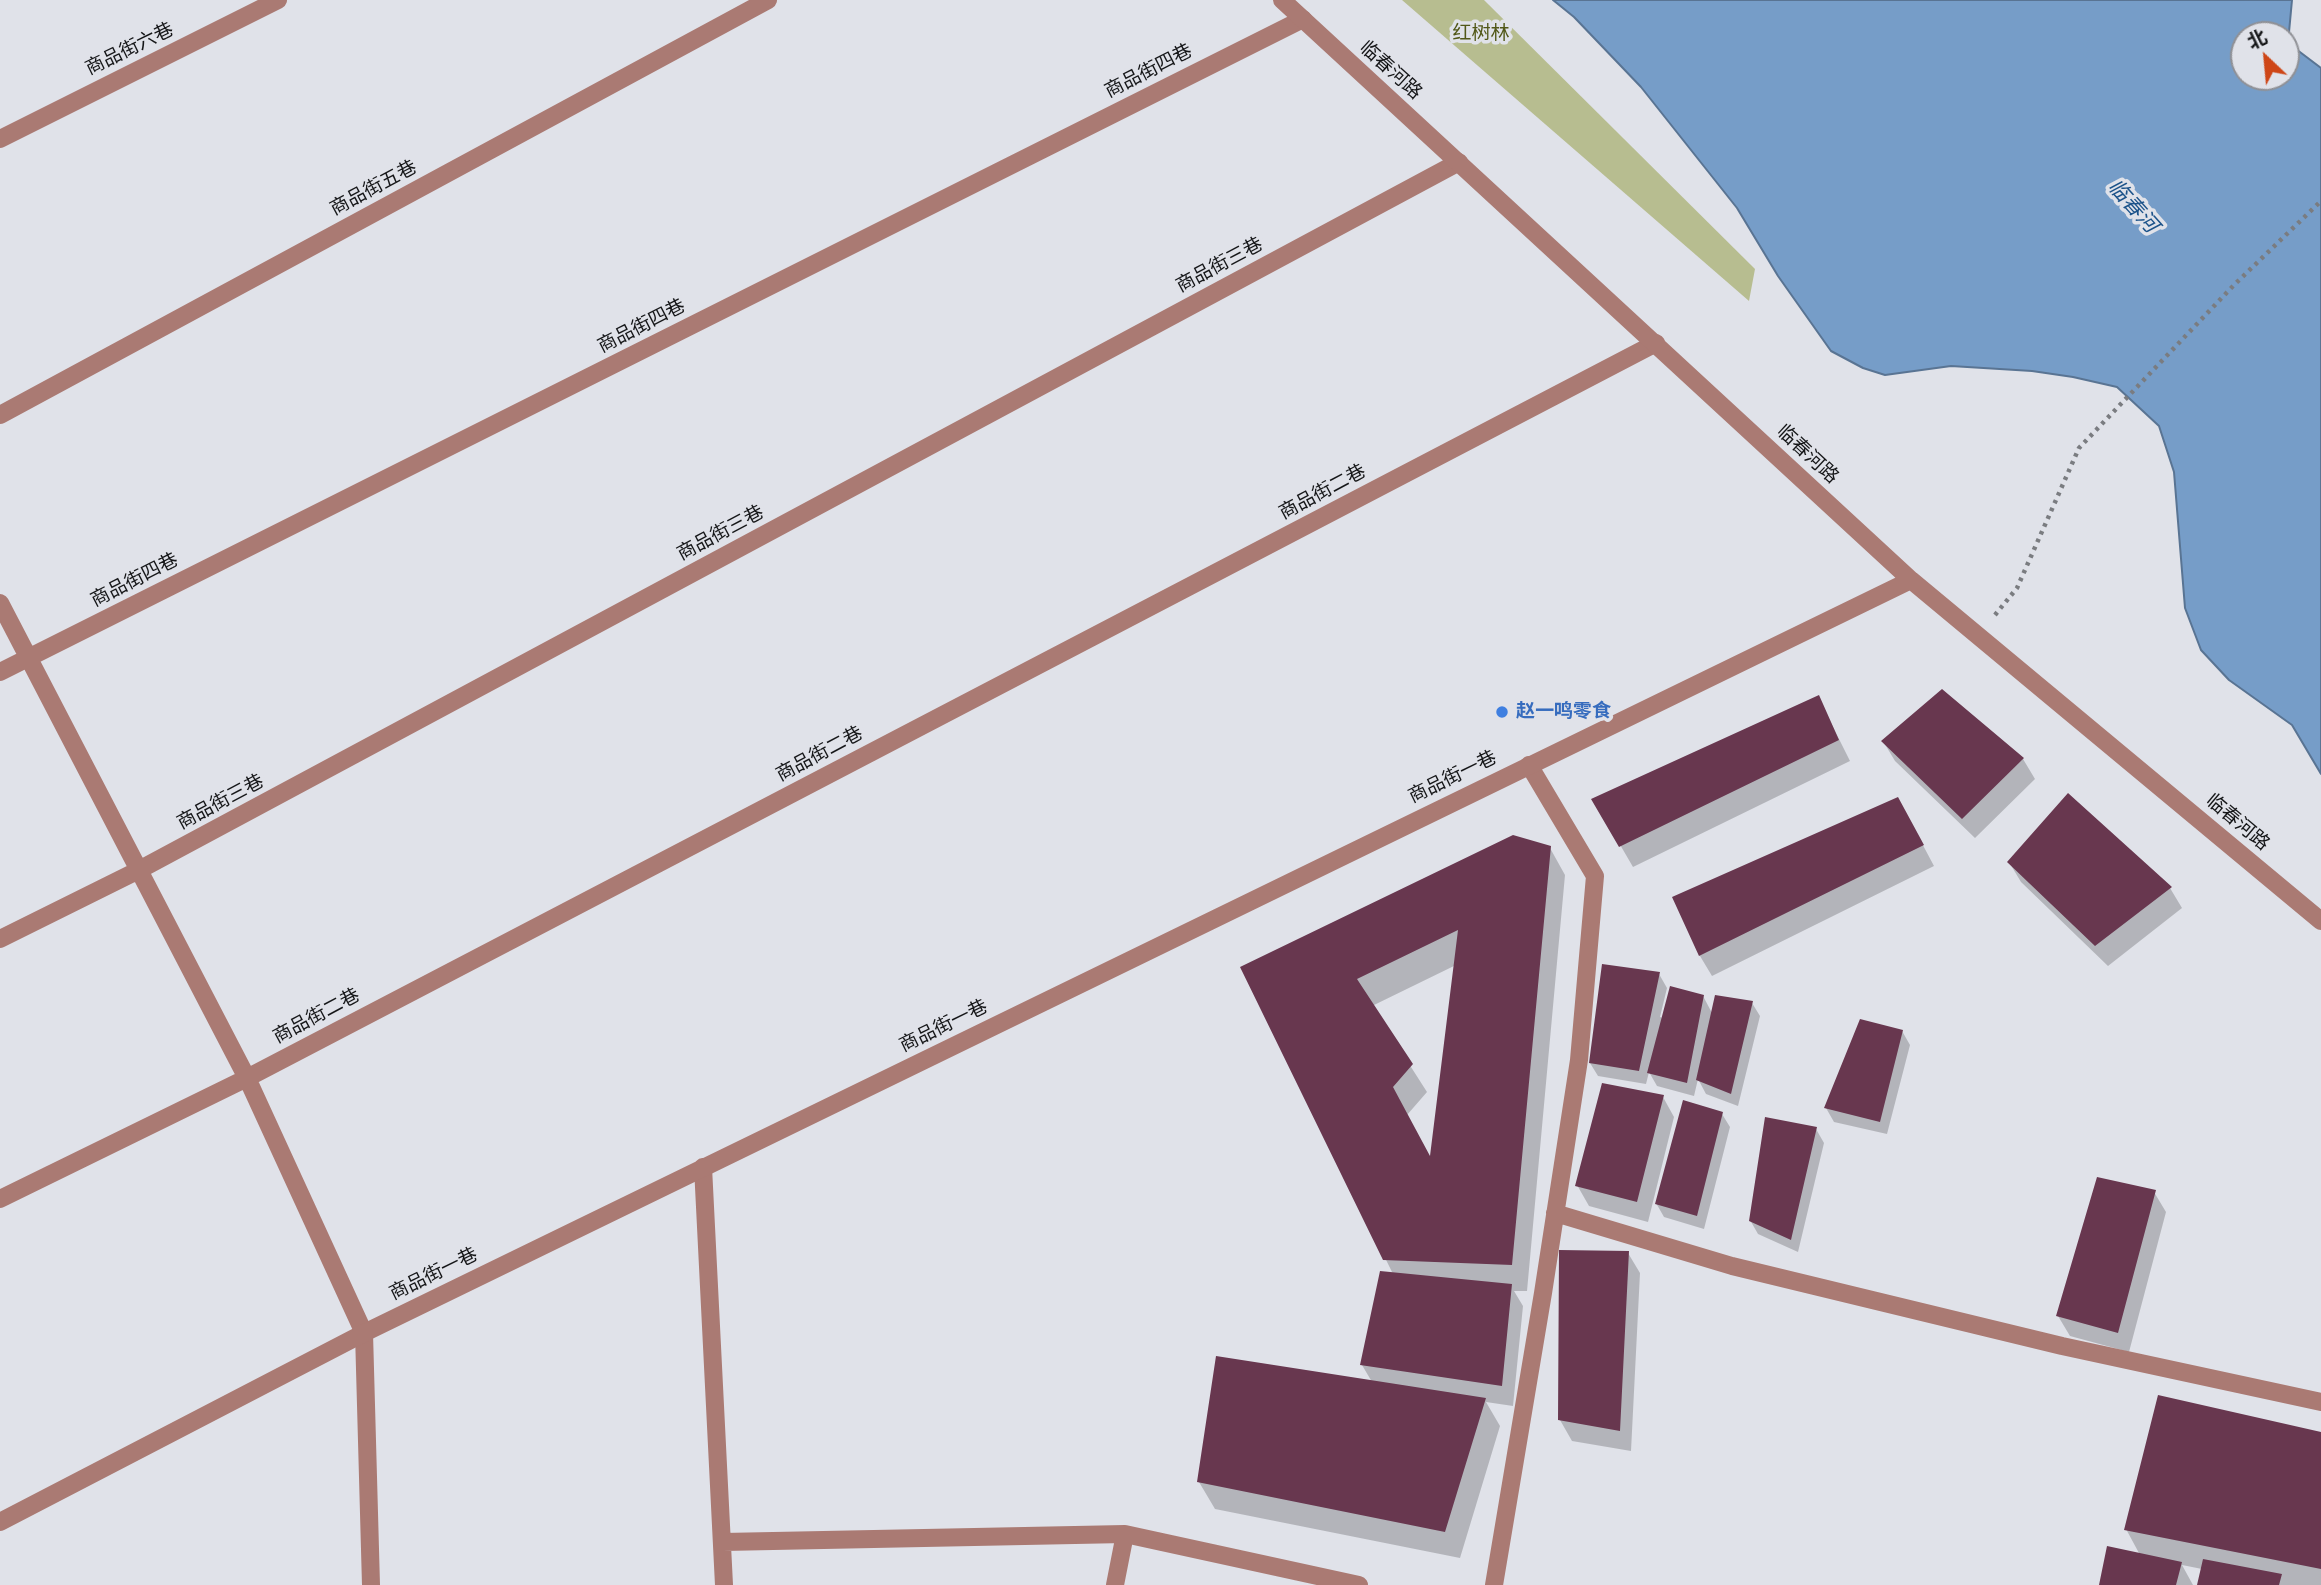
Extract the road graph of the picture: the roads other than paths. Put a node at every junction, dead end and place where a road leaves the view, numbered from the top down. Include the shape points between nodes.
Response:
1 (278, 0) edge
2 (768, 0) edge
3 (1282, 0) edge
4 (1303, 19) junction
5 (0, 139) edge
6 (1459, 162) junction
7 (1656, 343) junction
8 (0, 415) edge
9 (1911, 579) junction
10 (0, 603) edge
11 (29, 658) junction
12 (0, 672) edge
13 (1528, 765) junction
14 (139, 870) junction
15 (2321, 921) edge
16 (0, 939) edge
17 (247, 1078) junction
18 (703, 1167) junction
19 (0, 1199) edge
20 (1555, 1213) junction
21 (364, 1333) junction
22 (2321, 1402) edge
23 (0, 1522) edge
24 (1125, 1534) junction
25 (723, 1542) junction
26 (371, 1585) edge
27 (724, 1585) edge
28 (1115, 1585) edge
29 (1359, 1585) edge
30 (1494, 1585) edge

1 - 5 street, 商品街六巷
2 - 8 street, 商品街五巷
3 - 4 street, 临春河路
4 - 6 street, 临春河路
4 - 11 street, 商品街四巷
6 - 7 street, 临春河路
6 - 14 street, 商品街三巷
7 - 9 street, 临春河路
7 - 17 street, 商品街二巷
9 - 13 street, 商品街一巷
9 - 15 street, 临春河路
10 - 11 street
11 - 12 street, 商品街四巷
11 - 14 street
13 - 18 street, 商品街一巷
13 - 20 street via 1595,876 1579,1060
14 - 16 street, 商品街三巷
14 - 17 street
17 - 19 street, 商品街二巷
17 - 21 street
18 - 21 street, 商品街一巷
18 - 25 street
20 - 22 street via 1745,1269 2062,1346
20 - 30 street
21 - 23 street, 商品街一巷
21 - 26 street
24 - 25 street
24 - 28 street
24 - 29 street
25 - 27 street

